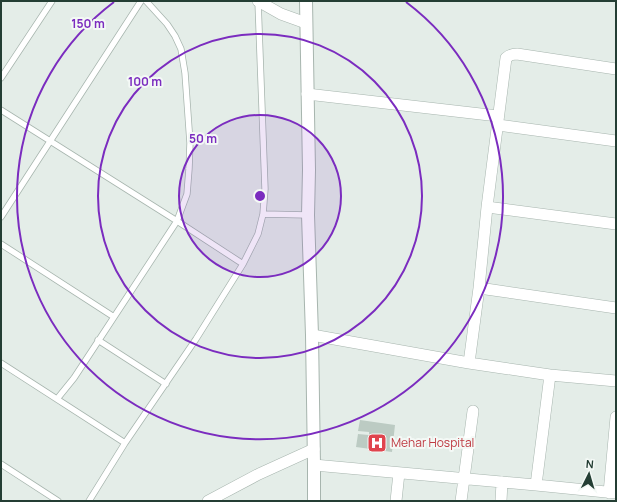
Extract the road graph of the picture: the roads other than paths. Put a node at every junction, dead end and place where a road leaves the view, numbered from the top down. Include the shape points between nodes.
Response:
1 (52, 1) edge
2 (141, 1) edge
3 (146, 1) edge
4 (258, 1) edge
5 (306, 1) edge
6 (306, 23) junction
7 (616, 69) edge
8 (1, 78) edge
9 (307, 94) junction
10 (1, 110) edge
11 (498, 121) junction
12 (50, 140) junction
13 (616, 141) edge
14 (487, 207) junction
15 (263, 214) junction
16 (308, 215) junction
17 (1, 217) edge
18 (177, 221) junction
19 (616, 224) edge
20 (1, 244) edge
21 (243, 264) junction
22 (479, 288) junction
23 (616, 308) edge
24 (114, 317) junction
25 (312, 336) junction
26 (98, 340) junction
27 (1, 363) edge
28 (469, 363) junction
29 (550, 375) junction
30 (616, 381) edge
31 (166, 384) junction
32 (57, 399) junction
33 (473, 411) dead end
34 (616, 417) edge
35 (125, 443) junction
36 (314, 449) junction
37 (1, 464) edge
38 (314, 465) junction
39 (399, 473) junction
40 (464, 478) junction
41 (502, 482) junction
42 (536, 485) junction
43 (612, 493) edge
44 (578, 496) edge
45 (58, 501) edge
46 (89, 501) edge
47 (208, 501) edge
48 (314, 501) edge
49 (396, 501) edge
50 (461, 501) edge
51 (501, 501) edge

1 - 8 lane
2 - 12 lane
3 - 18 lane via 175,36 181,49 185,73 190,143 189,169 187,194
4 - 6 street via 281,14
4 - 15 lane via 265,189
5 - 6 street
6 - 9 street
7 - 11 street via 512,54 506,58
9 - 11 street
9 - 16 street
10 - 12 lane
11 - 13 street
11 - 14 street
12 - 17 lane
12 - 18 lane
14 - 19 street
14 - 22 street
15 - 16 lane
15 - 21 lane via 258,234
16 - 25 street
18 - 21 lane
18 - 24 lane
20 - 24 lane
21 - 31 lane
22 - 23 street
22 - 28 street
24 - 26 lane
25 - 28 street
25 - 36 street
26 - 31 lane
26 - 32 lane
27 - 32 lane
28 - 29 street
29 - 30 street
29 - 42 street
31 - 35 lane
32 - 35 lane
33 - 40 street
34 - 43 street
35 - 46 lane
36 - 38 street
36 - 47 street
37 - 45 lane
38 - 39 street
38 - 48 street
39 - 40 street
39 - 49 street
40 - 41 street
40 - 50 street
41 - 42 street
41 - 51 street
42 - 44 street
43 - 44 street

